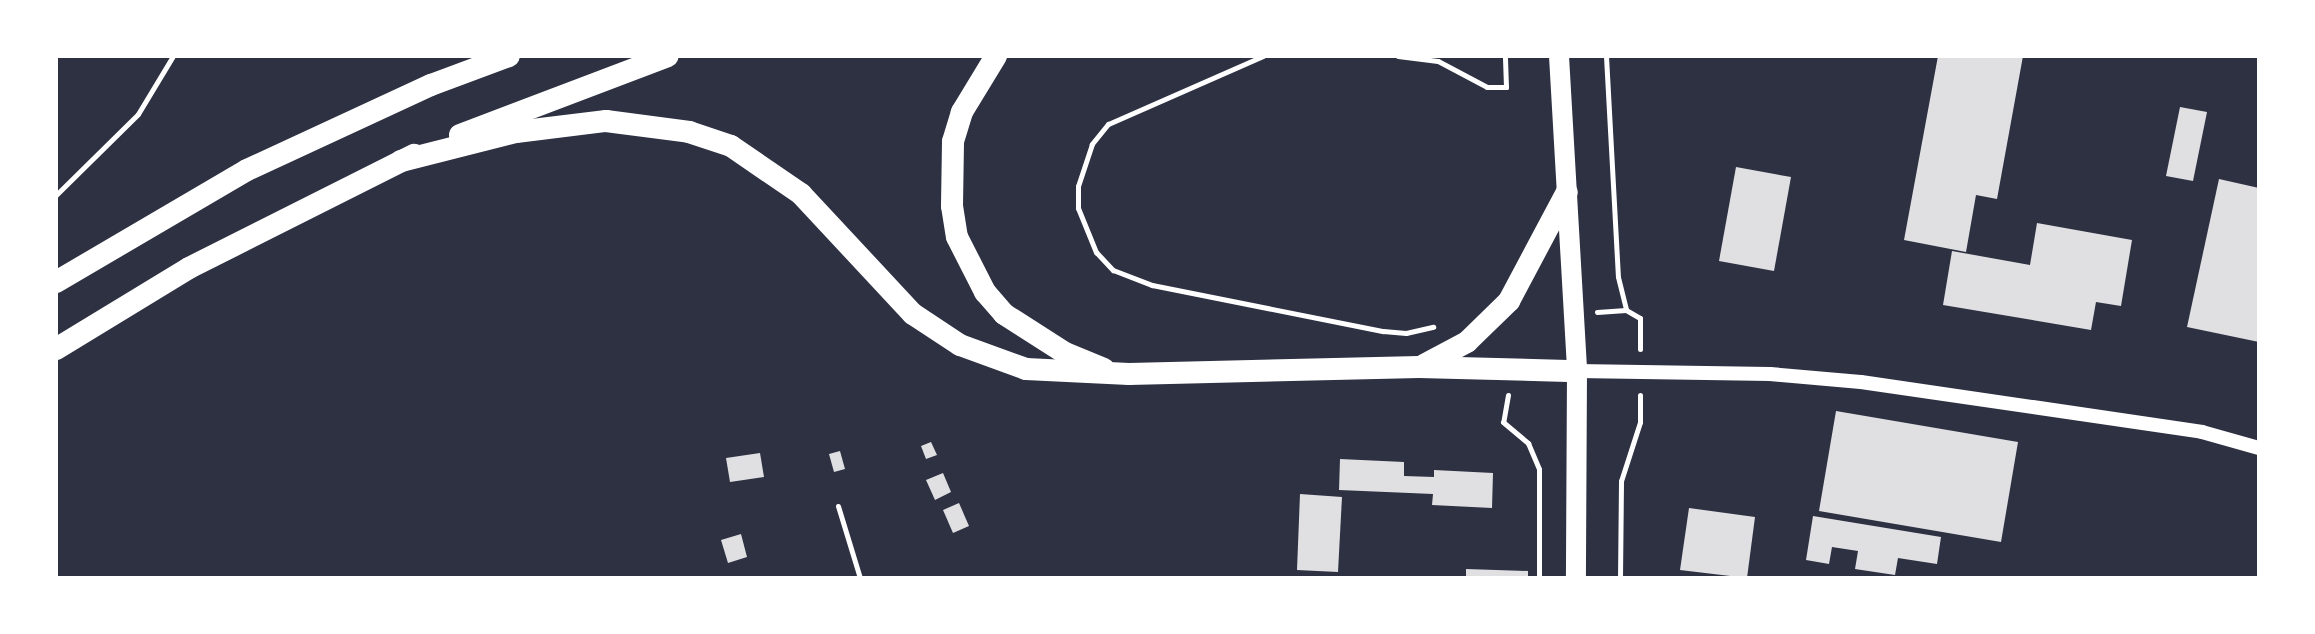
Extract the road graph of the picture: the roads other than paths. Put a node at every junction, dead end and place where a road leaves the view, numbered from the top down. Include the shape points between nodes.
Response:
1 (461, 56) edge
2 (509, 56) edge
3 (668, 56) edge
4 (996, 56) edge
5 (1559, 56) edge
6 (431, 85) junction
7 (401, 161) junction
8 (1567, 192) junction
9 (56, 282) edge
10 (56, 349) edge
11 (1419, 367) junction
12 (1577, 371) junction
13 (1129, 374) junction
14 (2259, 448) edge
15 (1576, 578) edge

1 - 6 highway
2 - 6 highway
3 - 7 highway via 551,97
4 - 13 highway via 969,98 953,142 952,206 969,265 1004,314 1036,336 1092,366
5 - 8 main road
6 - 9 highway via 247,170
7 - 10 highway via 189,268
7 - 13 highway via 516,132 606,121 689,132 731,146 766,167 829,222 913,314 960,345 1026,369
8 - 11 highway via 1509,301 1467,342
8 - 12 main road
11 - 12 highway
11 - 13 highway
12 - 14 street via 1770,374 1861,382 2202,432
12 - 15 main road

